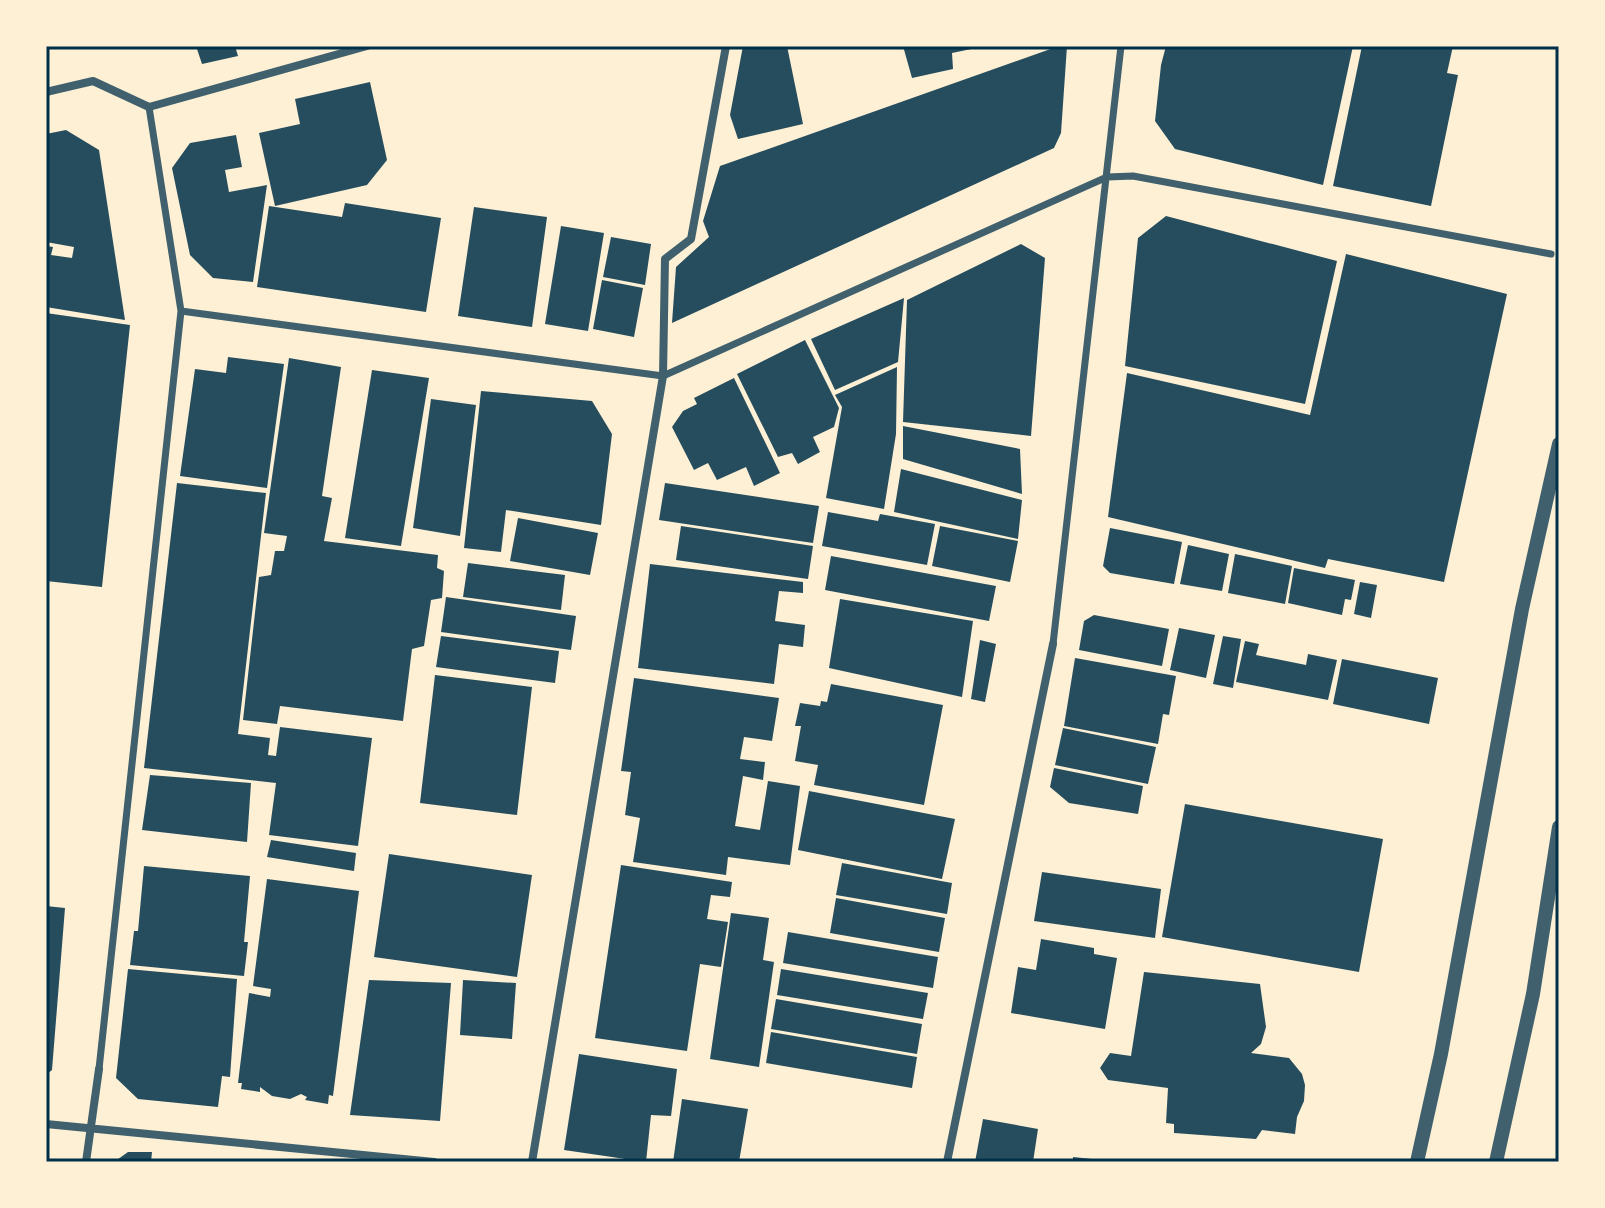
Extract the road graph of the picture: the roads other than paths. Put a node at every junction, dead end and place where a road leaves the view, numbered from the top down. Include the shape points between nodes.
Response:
1 (367, 46) edge
2 (726, 46) edge
3 (1121, 46) edge
4 (46, 92) edge
5 (149, 107) junction
6 (1107, 177) junction
7 (1551, 254) dead end
8 (181, 311) junction
9 (663, 376) junction
10 (1559, 444) edge
11 (1053, 644) joint
12 (1559, 827) edge
13 (99, 1069) joint
14 (46, 1124) edge
15 (90, 1128) junction
16 (86, 1162) edge
17 (434, 1162) edge
18 (532, 1162) edge
19 (947, 1162) edge
20 (1417, 1162) edge
21 (1496, 1162) edge

1 - 5 street
2 - 9 street via 691,239 665,259
3 - 6 street
4 - 5 street via 93,81
5 - 8 street
6 - 7 street via 1133,176
6 - 9 street
6 - 11 street
8 - 9 street
8 - 13 street
9 - 18 street
10 - 20 street via 1522,609
11 - 19 street
12 - 21 street via 1533,994
13 - 15 street
14 - 15 street
15 - 16 street
15 - 17 street

